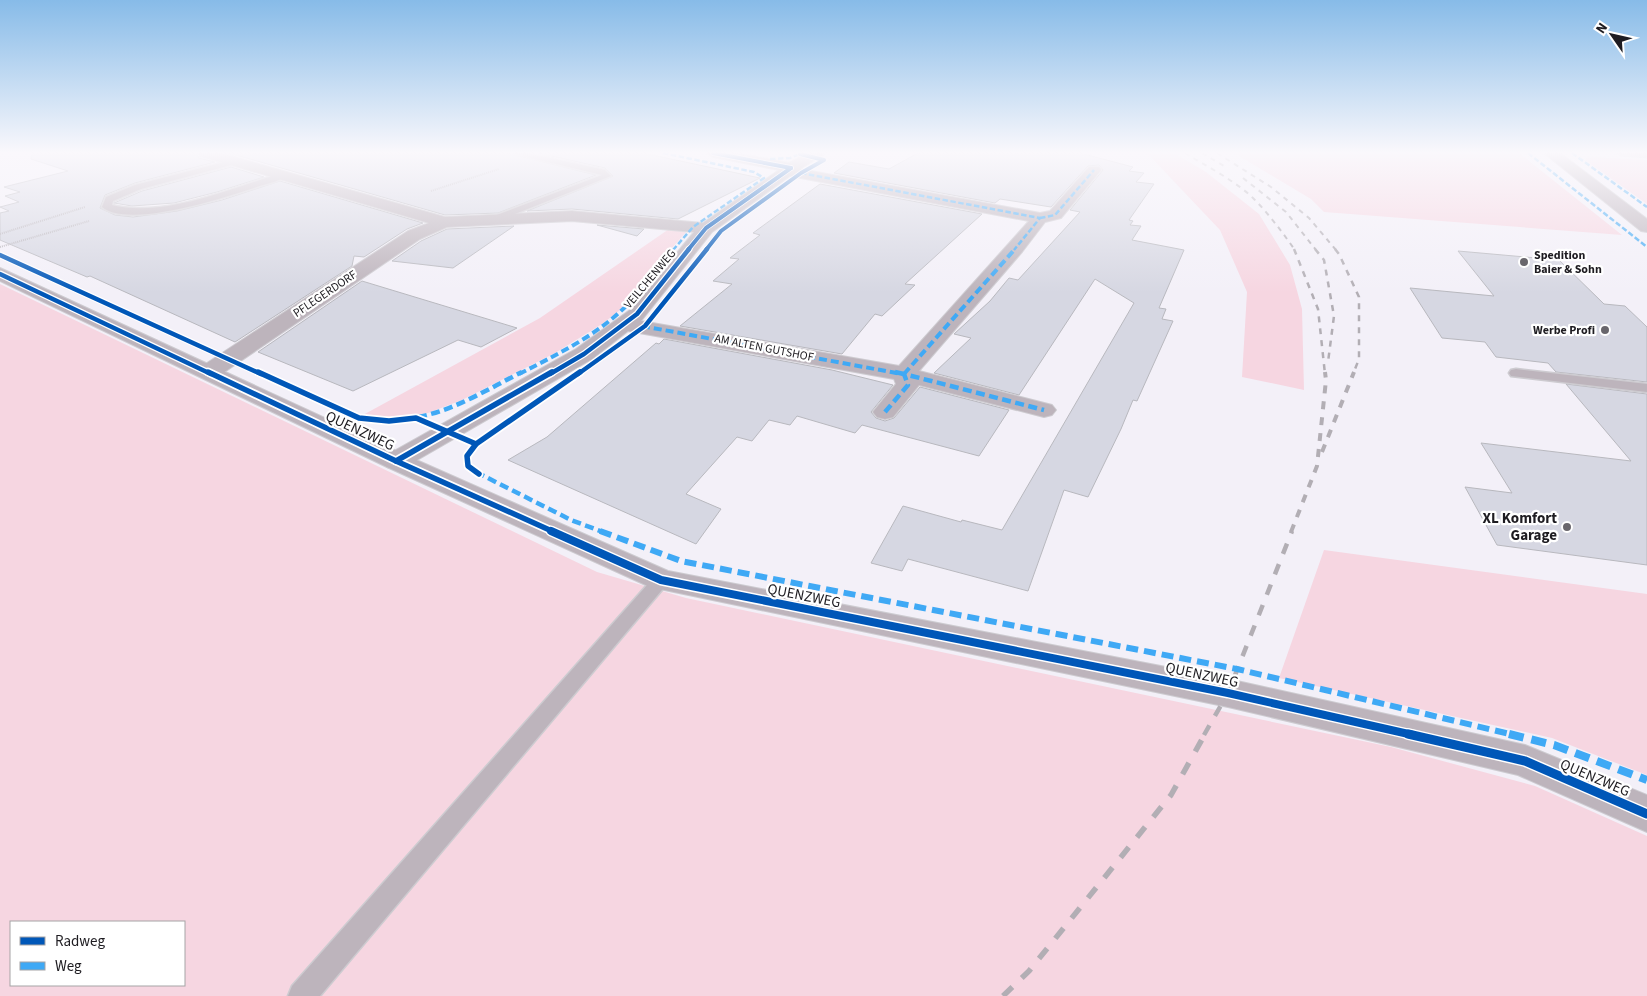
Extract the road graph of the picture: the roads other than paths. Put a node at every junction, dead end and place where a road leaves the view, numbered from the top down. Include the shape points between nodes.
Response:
1 (109, 199) edge
2 (201, 199) edge
3 (365, 199) edge
4 (546, 199) edge
5 (747, 199) edge
6 (943, 199) edge
7 (1068, 199) edge
8 (1611, 199) edge
9 (497, 218) junction
10 (1040, 218) junction
11 (444, 222) junction
12 (1647, 227) edge
13 (706, 228) junction
14 (0, 274) edge
15 (624, 324) junction
16 (209, 372) junction
17 (1516, 373) dead end
18 (904, 374) junction
19 (1647, 388) edge
20 (1044, 410) dead end
21 (885, 412) dead end
22 (396, 461) junction
23 (661, 580) junction
24 (1647, 814) edge
25 (302, 996) edge

1 - 2 lane via 107,208 121,212 168,209
3 - 11 street, PFLEGERDORF
4 - 9 lane
5 - 13 street, VEILCHENWEG
6 - 10 street
7 - 10 street via 1055,215
8 - 12 street
9 - 11 street, PFLEGERDORF
9 - 13 street, PFLEGERDORF via 572,216
10 - 18 street
11 - 16 street, PFLEGERDORF via 414,235
13 - 15 street, VEILCHENWEG via 637,314
14 - 16 street, QUENZWEG
15 - 18 street, AM ALTEN GUTSHOF
15 - 22 street, VEILCHENWEG via 584,354
16 - 22 street, QUENZWEG
17 - 19 lane
18 - 20 street, AM ALTEN GUTSHOF
18 - 21 street via 908,385
22 - 23 street, QUENZWEG
23 - 24 street, QUENZWEG via 1228,693 1525,761
23 - 25 lane

